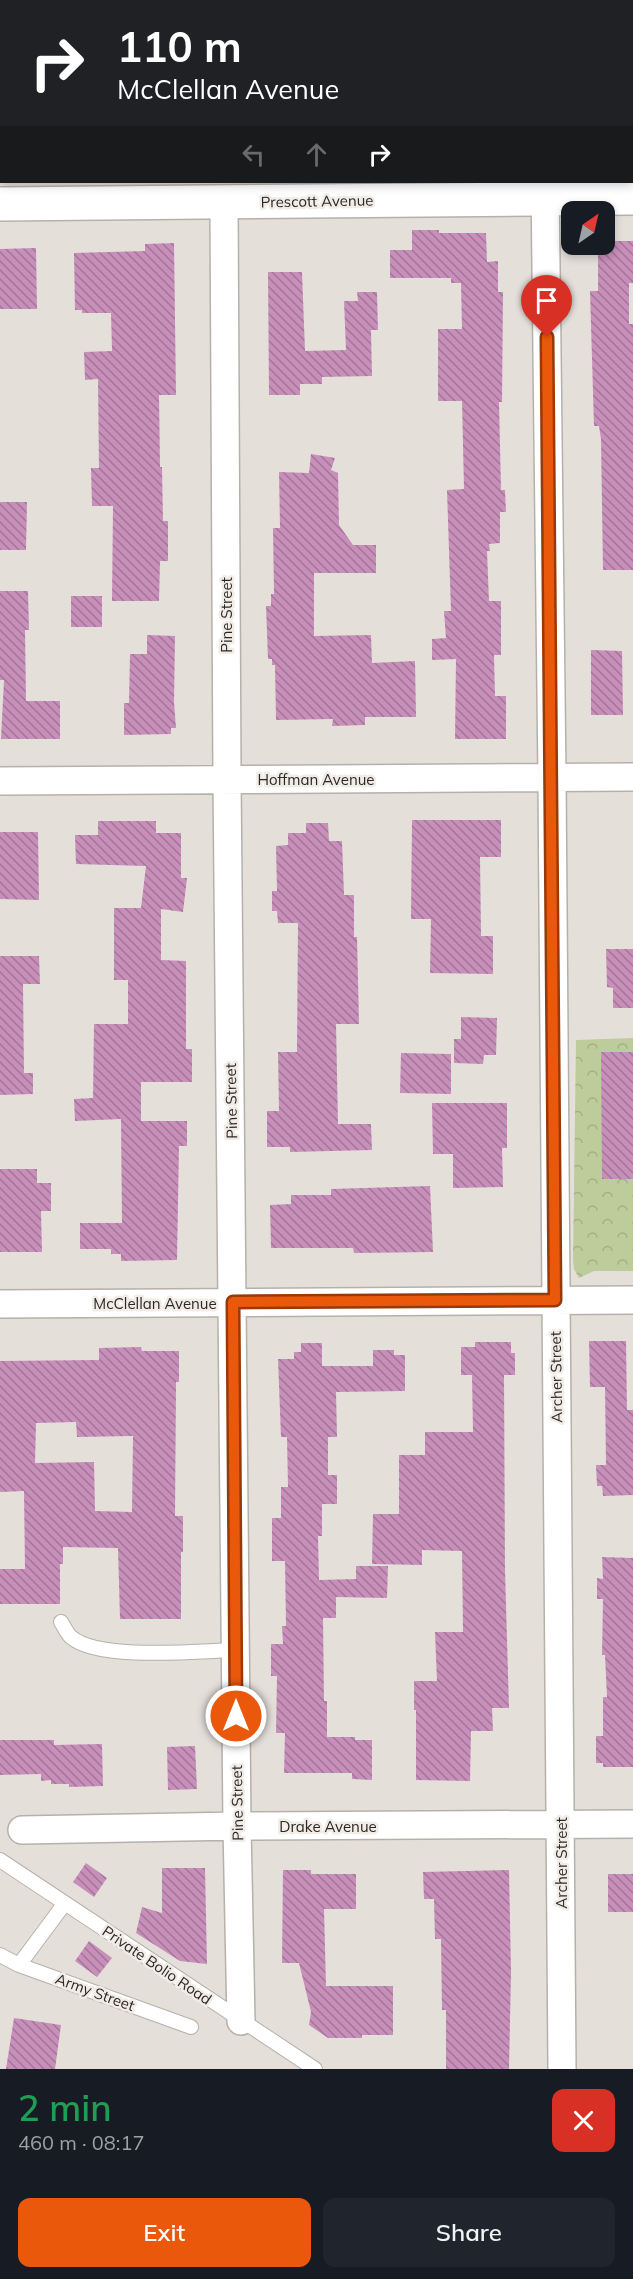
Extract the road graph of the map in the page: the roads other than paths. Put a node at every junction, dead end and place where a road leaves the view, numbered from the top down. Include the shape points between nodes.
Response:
1 (545, 190) edge
2 (224, 192) edge
3 (633, 198) edge
4 (0, 204) edge
5 (633, 777) edge
6 (552, 778) junction
7 (227, 779) junction
8 (0, 781) edge
9 (555, 1300) junction
10 (633, 1300) edge
11 (233, 1302) junction
12 (0, 1304) edge
13 (61, 1622) dead end
14 (236, 1650) junction
15 (633, 1824) edge
16 (561, 1825) junction
17 (237, 1826) junction
18 (22, 1830) dead end
19 (0, 1860) edge
20 (64, 1903) junction
21 (0, 1955) edge
22 (20, 1965) junction
23 (241, 2020) junction
24 (191, 2027) dead end
25 (315, 2069) edge
26 (562, 2069) edge

1 - 2 street, Prescott Avenue
1 - 3 street, Prescott Avenue
1 - 6 street, Archer Street
2 - 4 street, Prescott Avenue
2 - 7 street, Pine Street
5 - 6 street, Hoffman Avenue
6 - 7 street, Hoffman Avenue
6 - 9 street, Archer Street
7 - 8 street, Hoffman Avenue
7 - 11 street, Pine Street
9 - 10 street, McClellan Avenue
9 - 11 street, McClellan Avenue
9 - 16 street, Archer Street
11 - 12 street, McClellan Avenue
11 - 14 street, Pine Street
13 - 14 lane via 71,1637 92,1647 123,1652
14 - 17 street, Pine Street
15 - 16 street, Drake Avenue
16 - 17 street, Drake Avenue
16 - 26 street, Archer Street
17 - 18 street, Drake Avenue
17 - 23 street, Pine Street
19 - 20 lane, Private Bolio Road
20 - 22 lane
20 - 23 lane, Private Bolio Road
21 - 22 lane, Army Street
22 - 24 lane, Army Street
23 - 25 lane, Private Bolio Road

